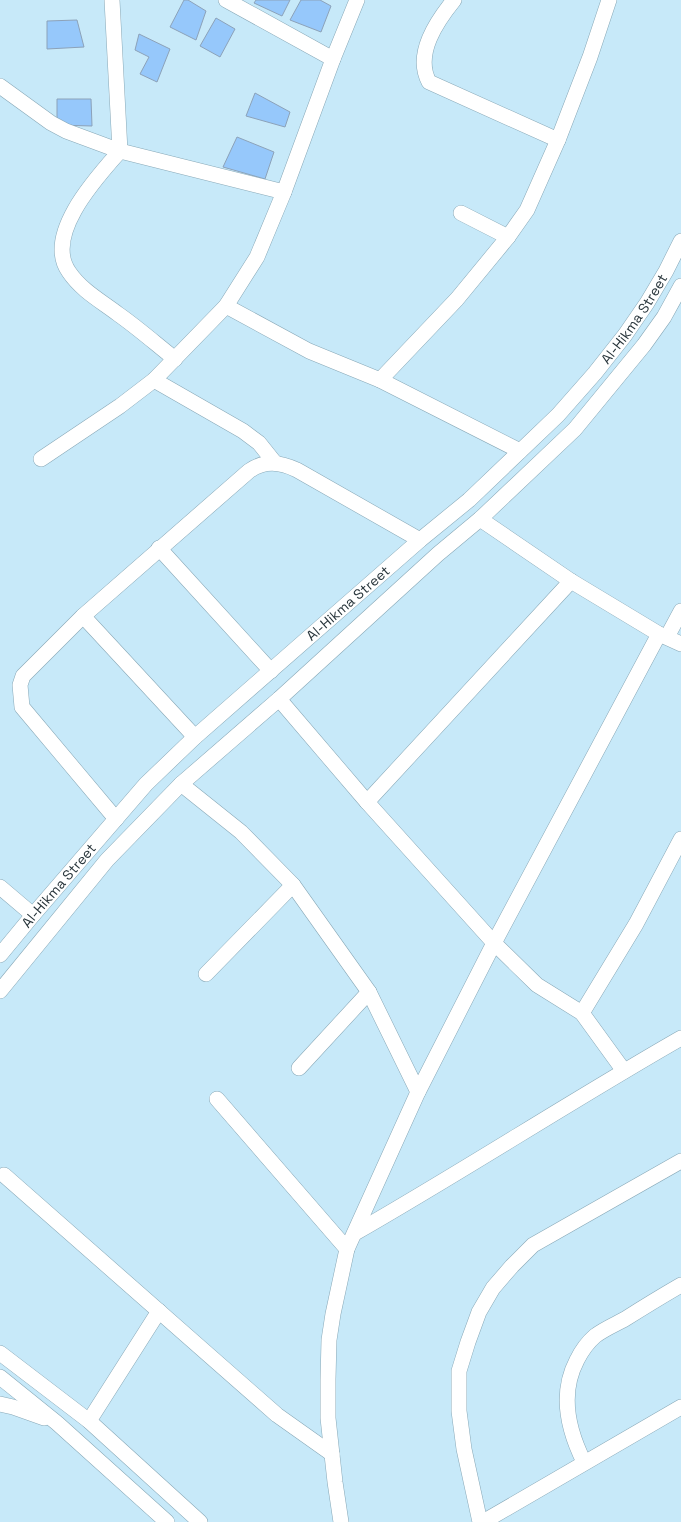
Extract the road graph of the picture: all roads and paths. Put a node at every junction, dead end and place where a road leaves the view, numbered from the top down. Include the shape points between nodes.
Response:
1 (112, 0) edge
2 (226, 0) edge
3 (357, 0) edge
4 (454, 0) edge
5 (609, 0) edge
6 (333, 59) junction
7 (0, 86) edge
8 (558, 140) junction
9 (120, 151) junction
10 (284, 192) junction
11 (461, 213) dead end
12 (508, 237) junction
13 (681, 241) edge
14 (681, 286) edge
15 (226, 306) junction
16 (175, 359) junction
17 (154, 380) junction
18 (380, 380) junction
19 (520, 451) junction
20 (41, 460) dead end
21 (275, 463) junction
22 (480, 518) junction
23 (420, 540) junction
24 (159, 548) junction
25 (571, 581) junction
26 (681, 611) edge
27 (83, 616) junction
28 (663, 636) junction
29 (681, 644) edge
30 (271, 671) junction
31 (279, 699) junction
32 (195, 737) junction
33 (181, 784) junction
34 (367, 802) junction
35 (116, 819) junction
36 (681, 839) edge
37 (293, 885) junction
38 (0, 887) edge
39 (33, 915) junction
40 (494, 943) junction
41 (0, 955) edge
42 (206, 974) dead end
43 (0, 991) edge
44 (368, 992) junction
45 (582, 1013) junction
46 (681, 1038) edge
47 (299, 1068) dead end
48 (624, 1071) junction
49 (418, 1092) junction
50 (216, 1099) dead end
51 (681, 1161) edge
52 (4, 1175) dead end
53 (355, 1233) junction
54 (347, 1249) junction
55 (681, 1285) edge
56 (159, 1311) junction
57 (0, 1353) edge
58 (0, 1378) edge
59 (0, 1404) edge
60 (680, 1412) edge
61 (89, 1421) junction
62 (57, 1422) junction
63 (332, 1454) junction
64 (584, 1462) junction
65 (167, 1522) edge
66 (200, 1522) edge
67 (341, 1522) edge
68 (482, 1522) edge

1 - 9 street
2 - 6 street
3 - 6 street
4 - 8 street via 434,29 426,48 424,72 428,82
5 - 8 street
6 - 10 street
7 - 9 street via 52,124
8 - 12 street via 527,210
9 - 10 street
9 - 16 street via 95,179 68,223 64,258 68,271 90,294
10 - 15 street via 257,257
11 - 12 street
12 - 18 street via 458,299
13 - 19 street, Al-Hikma Street via 652,295 625,335 558,415
14 - 22 street, Al-Hikma Street via 644,346 576,430
15 - 16 street
15 - 18 street via 309,350
16 - 17 street
17 - 20 street
17 - 21 street via 243,431 259,443
18 - 19 street
19 - 23 street, Al-Hikma Street via 469,500
21 - 23 street via 297,470
21 - 24 street via 261,464 248,471
22 - 25 street
22 - 31 street, Al-Hikma Street
23 - 30 street, Al-Hikma Street
24 - 27 street
24 - 30 street
25 - 28 street
25 - 34 street
26 - 28 street
27 - 32 street
27 - 35 street via 23,676 20,685 22,707
28 - 29 street
28 - 40 street
30 - 32 street, Al-Hikma Street
31 - 33 street, Al-Hikma Street
31 - 34 street
32 - 35 street, Al-Hikma Street via 146,784
33 - 37 street via 240,832
33 - 43 street, Al-Hikma Street via 107,860
34 - 40 street
35 - 39 street, Al-Hikma Street
36 - 45 street via 636,924
37 - 42 street
37 - 44 street
38 - 39 street
39 - 41 street, Al-Hikma Street
40 - 45 street via 537,985
40 - 49 street
44 - 47 street
44 - 49 street
45 - 48 street
46 - 48 street
48 - 53 street
49 - 53 street
50 - 54 street
51 - 68 street via 533,1246 493,1288 479,1312 460,1371 459,1411 464,1449
52 - 56 street
53 - 54 street
54 - 63 street via 330,1340 328,1418
55 - 64 street via 595,1336 572,1368 566,1404 569,1426
56 - 61 street
56 - 63 street via 277,1415
57 - 61 street
58 - 62 street
59 - 62 street
60 - 64 street
61 - 66 street
62 - 65 street
63 - 67 street
64 - 68 street

